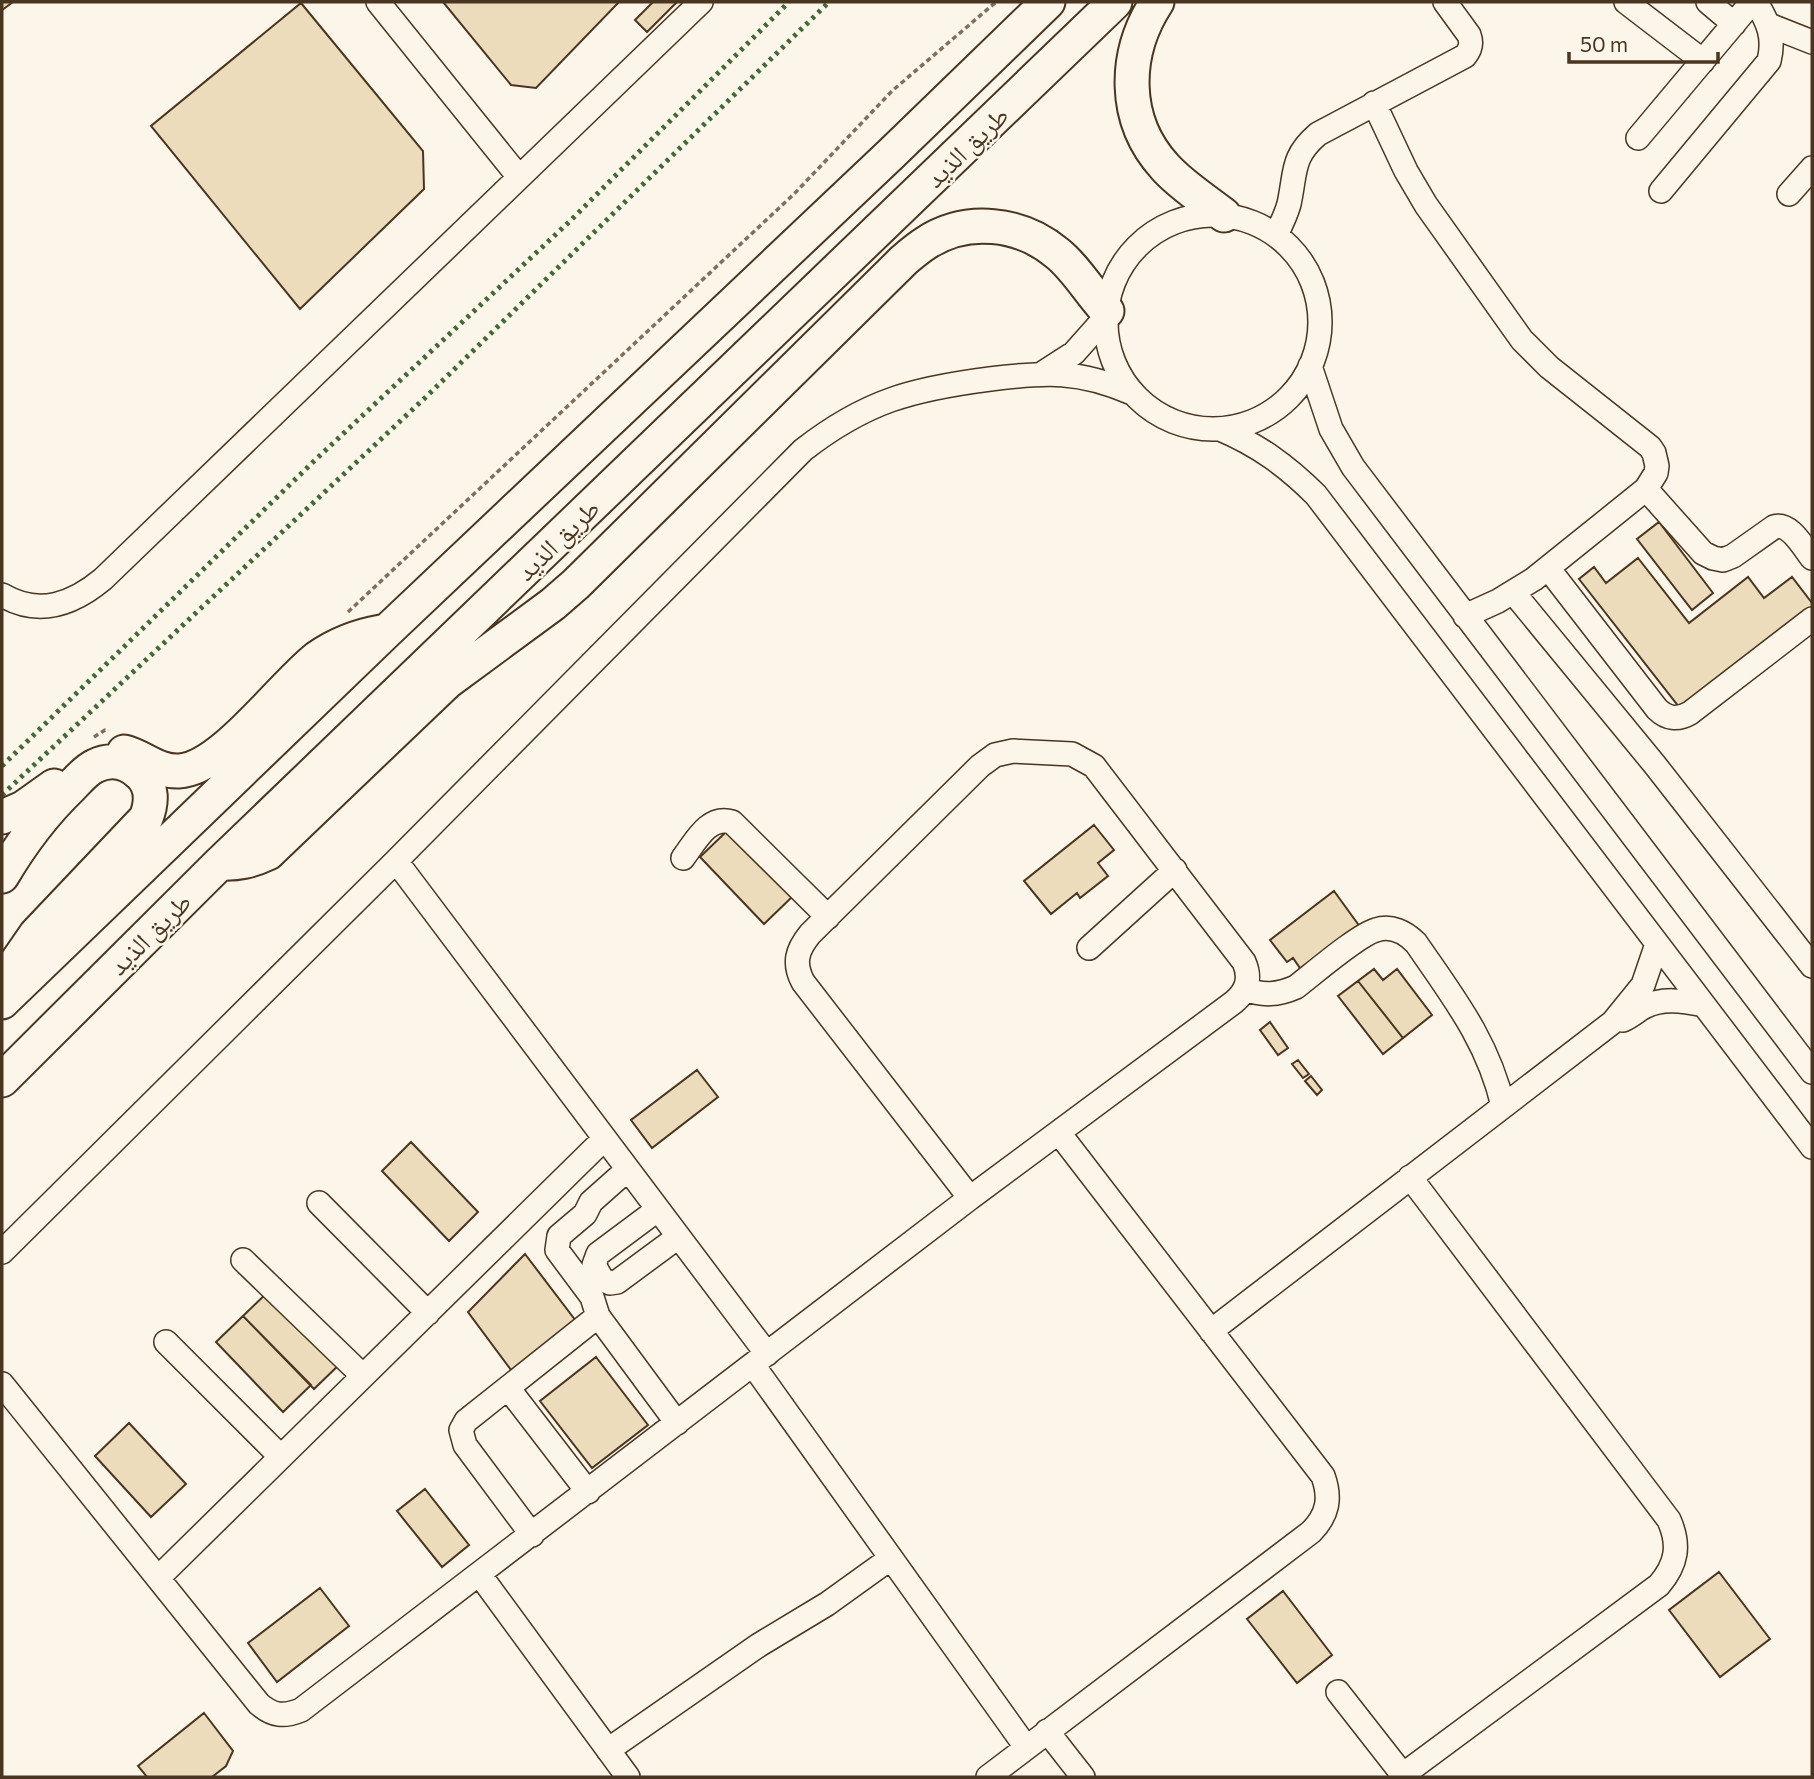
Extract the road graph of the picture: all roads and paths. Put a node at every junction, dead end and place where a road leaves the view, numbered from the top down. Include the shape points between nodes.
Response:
1 (378, 2) edge
2 (701, 2) edge
3 (996, 2) edge
4 (1048, 2) edge
5 (1115, 2) edge
6 (1157, 2) edge
7 (1445, 2) edge
8 (1626, 2) edge
9 (1708, 2) edge
10 (1754, 2) edge
11 (1734, 24) junction
12 (1769, 25) junction
13 (1812, 42) edge
14 (1703, 61) junction
15 (1374, 103) junction
16 (1638, 138) dead end
17 (1812, 168) edge
18 (519, 177) junction
19 (1661, 191) dead end
20 (1788, 194) dead end
21 (1224, 215) junction
22 (1276, 235) junction
23 (1106, 314) junction
24 (1310, 366) junction
25 (1043, 373) junction
26 (1132, 393) junction
27 (1220, 429) junction
28 (1646, 489) junction
29 (1812, 558) edge
30 (1548, 568) junction
31 (1513, 593) junction
32 (2, 595) edge
33 (346, 615) dead end
34 (1465, 615) junction
35 (1812, 619) edge
36 (387, 631) junction
37 (118, 731) dead end
38 (84, 744) dead end
39 (2, 817) edge
40 (683, 858) dead end
41 (396, 861) junction
42 (220, 863) junction
43 (1175, 870) junction
44 (2, 876) edge
45 (828, 917) junction
46 (1657, 944) junction
47 (1089, 948) dead end
48 (1812, 966) edge
49 (2, 983) edge
50 (1245, 989) junction
51 (2, 1002) edge
52 (1704, 1005) junction
53 (1613, 1022) junction
54 (1812, 1072) edge
55 (2, 1080) edge
56 (1503, 1106) junction
57 (1059, 1133) junction
58 (604, 1139) junction
59 (1812, 1147) edge
60 (627, 1170) junction
61 (1410, 1177) junction
62 (970, 1198) junction
63 (319, 1203) dead end
64 (657, 1210) junction
65 (678, 1237) junction
66 (2, 1252) edge
67 (243, 1260) dead end
68 (428, 1312) junction
69 (598, 1316) junction
70 (1211, 1331) junction
71 (166, 1342) dead end
72 (760, 1360) junction
73 (363, 1376) junction
74 (2, 1384) edge
75 (508, 1388) junction
76 (677, 1423) junction
77 (281, 1457) junction
78 (588, 1492) junction
79 (532, 1535) junction
80 (891, 1558) junction
81 (480, 1575) junction
82 (158, 1578) junction
83 (1338, 1692) dead end
84 (1048, 1731) junction
85 (1026, 1747) junction
86 (608, 1750) junction
87 (1402, 1776) edge
88 (627, 1777) edge
89 (988, 1777) edge
90 (1083, 1777) edge

1 - 18 street
2 - 18 street
3 - 33 path via 892,92 794,194
4 - 36 highway, طريق الذيد
5 - 42 highway, طريق الذيد
6 - 21 highway via 1134,52 1131,83 1136,114 1148,143 1166,168
7 - 15 street via 1469,35 1469,52
8 - 14 street
9 - 11 street
10 - 11 street
10 - 12 street
11 - 14 street
12 - 13 street
12 - 19 street via 1769,61
14 - 16 street
15 - 22 street via 1306,144 1295,163 1289,202
15 - 28 street via 1421,197 1522,340 1654,453 1656,473
17 - 20 street
18 - 32 street via 84,595 36,607
21 - 22 street
21 - 23 street via 1191,217 1146,239 1133,250 1115,279
22 - 24 street via 1299,258 1318,302 1319,335
23 - 25 street via 1074,353
23 - 26 street via 1115,365
23 - 42 highway via 1059,254 1036,238 1009,228 981,226 953,230 927,242 576,584 447,682 268,853 237,864
24 - 27 street via 1280,405 1252,422
24 - 34 street via 1342,449
25 - 26 street via 1089,377
25 - 41 street via 922,389 869,407 830,429 803,450
26 - 27 street via 1172,421
27 - 46 street via 1272,457 1316,495
28 - 29 street via 1703,554 1723,560 1779,525 1787,528
28 - 30 street
30 - 31 street
30 - 35 street via 1660,712 1673,718 1690,713
31 - 34 street
31 - 48 street
34 - 54 street
36 - 39 highway via 338,645 317,658 202,766 165,770 131,754 97,753 44,795
36 - 51 highway, طريق الذيد
37 - 38 path via 105,730
40 - 45 street via 710,823 732,822
41 - 58 street
41 - 66 street
42 - 55 highway, طريق الذيد
43 - 45 street via 1087,761 1072,754 1003,752 986,759
43 - 47 street
43 - 50 street via 1244,962 1248,971
44 - 49 highway via 33,827 93,766 121,762 144,778 151,805 146,818 36,934
45 - 62 street via 803,943 797,955 798,973
46 - 52 street
46 - 53 street via 1643,985
50 - 56 street via 1266,995 1286,992 1369,933 1385,928 1402,932 1416,943 1476,1031
50 - 57 street via 1234,1002
52 - 53 street via 1662,1001
52 - 59 street
53 - 56 street
56 - 61 street
57 - 62 street
57 - 70 street
58 - 60 street
58 - 68 street
60 - 64 street
60 - 69 street via 591,1202 556,1245 558,1255 592,1297
61 - 70 street
61 - 87 street via 1669,1520 1677,1547 1659,1585
62 - 72 street
63 - 68 street
64 - 65 street
64 - 65 street via 598,1254 594,1265 602,1279 617,1282
65 - 72 street
67 - 73 street
68 - 73 street
69 - 75 street
69 - 76 street
70 - 84 street via 1323,1476 1326,1512 1311,1532
71 - 77 street
72 - 76 street
72 - 80 street
73 - 77 street
74 - 82 street
75 - 78 street
75 - 79 street via 466,1421 461,1435
76 - 78 street
77 - 82 street
78 - 79 street
79 - 81 street
80 - 85 street
80 - 86 street
81 - 82 street via 301,1710 279,1715 259,1704
81 - 86 street
83 - 87 street
84 - 85 street
84 - 90 street
85 - 89 street
86 - 88 street

